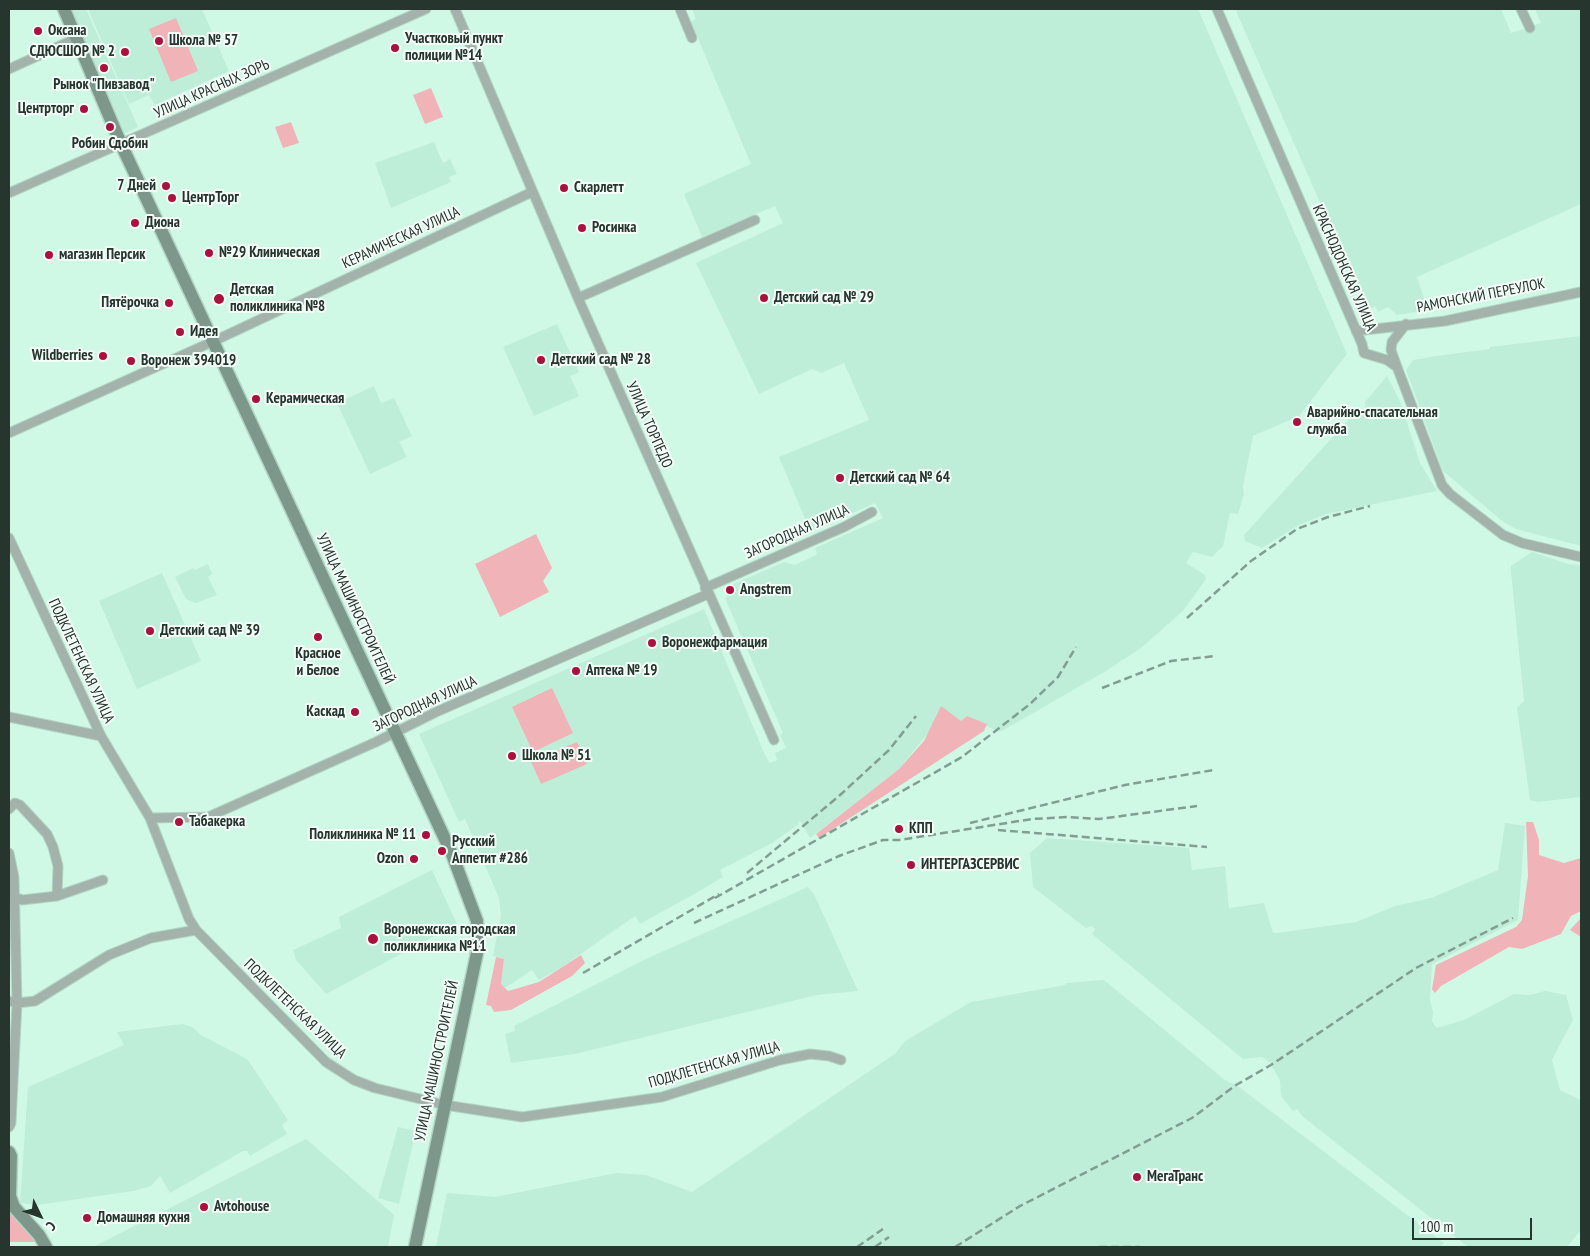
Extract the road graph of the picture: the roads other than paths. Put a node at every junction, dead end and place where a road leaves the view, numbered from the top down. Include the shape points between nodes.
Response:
1 (64, 9) edge
2 (426, 9) edge
3 (455, 9) edge
4 (680, 9) edge
5 (1217, 9) edge
6 (1521, 9) edge
7 (1530, 28) dead end
8 (77, 38) junction
9 (692, 38) dead end
10 (9, 69) edge
11 (121, 144) junction
12 (9, 192) edge
13 (532, 192) junction
14 (755, 220) dead end
15 (1581, 292) edge
16 (578, 298) junction
17 (1406, 324) junction
18 (1356, 331) junction
19 (214, 341) junction
20 (1397, 367) junction
21 (9, 433) edge
22 (872, 512) dead end
23 (10, 544) edge
24 (1581, 558) edge
25 (707, 591) junction
26 (9, 717) edge
27 (394, 733) junction
28 (101, 736) junction
29 (774, 740) dead end
30 (9, 808) edge
31 (150, 818) junction
32 (9, 853) edge
33 (103, 880) dead end
34 (12, 896) edge
35 (57, 896) junction
36 (196, 930) junction
37 (12, 944) edge
38 (13, 1002) edge
39 (841, 1060) dead end
40 (445, 1105) junction
41 (9, 1127) edge
42 (9, 1152) edge
43 (46, 1247) edge
44 (414, 1247) edge

1 - 8 street, УЛИЦА МАШИНОСТРОИТЕЛЕЙ
2 - 11 street, УЛИЦА КРАСНЫХ ЗОРЬ
3 - 13 street, УЛИЦА ТОРПЕДО
4 - 9 street
5 - 18 street, КРАСНОДОНСКАЯ УЛИЦА
6 - 7 street
8 - 10 street
8 - 11 street, УЛИЦА МАШИНОСТРОИТЕЛЕЙ
11 - 12 street, УЛИЦА КРАСНЫХ ЗОРЬ
11 - 19 street, УЛИЦА МАШИНОСТРОИТЕЛЕЙ
13 - 16 street, УЛИЦА ТОРПЕДО
13 - 19 street, КЕРАМИЧЕСКАЯ УЛИЦА
14 - 16 street
15 - 17 street, РАМОНСКИЙ ПЕРЕУЛОК via 1445,320
16 - 25 street, УЛИЦА ТОРПЕДО
17 - 18 street, РАМОНСКИЙ ПЕРЕУЛОК
17 - 20 street via 1392,342 1391,350
18 - 20 street, КРАСНОДОНСКАЯ УЛИЦА via 1364,354 1388,360
19 - 21 street, КЕРАМИЧЕСКАЯ УЛИЦА
19 - 27 street, УЛИЦА МАШИНОСТРОИТЕЛЕЙ
20 - 24 street via 1436,474 1450,494 1503,535
22 - 25 street, ЗАГОРОДНАЯ УЛИЦА
23 - 28 street, ПОДКЛЕТЕНСКАЯ УЛИЦА
25 - 27 street, ЗАГОРОДНАЯ УЛИЦА
25 - 29 street, УЛИЦА ТОРПЕДО
26 - 28 street
27 - 31 street, ЗАГОРОДНАЯ УЛИЦА via 208,817
27 - 40 street, УЛИЦА МАШИНОСТРОИТЕЛЕЙ via 452,854 477,920 477,953
28 - 31 street, ПОДКЛЕТЕНСКАЯ УЛИЦА
30 - 35 street via 15,803 20,805 47,834 58,866
31 - 36 street, ПОДКЛЕТЕНСКАЯ УЛИЦА
32 - 34 street via 14,878
33 - 35 street
34 - 35 street via 34,900
34 - 37 street
36 - 38 street via 151,938 109,954 35,1001
36 - 40 street, ПОДКЛЕТЕНСКАЯ УЛИЦА via 326,1062 354,1080 375,1088
37 - 38 street
38 - 41 street
39 - 40 street, ПОДКЛЕТЕНСКАЯ УЛИЦА via 810,1054 780,1060 662,1097 522,1117
40 - 44 street, УЛИЦА МАШИНОСТРОИТЕЛЕЙ
42 - 43 street via 10,1196 14,1207 39,1234

